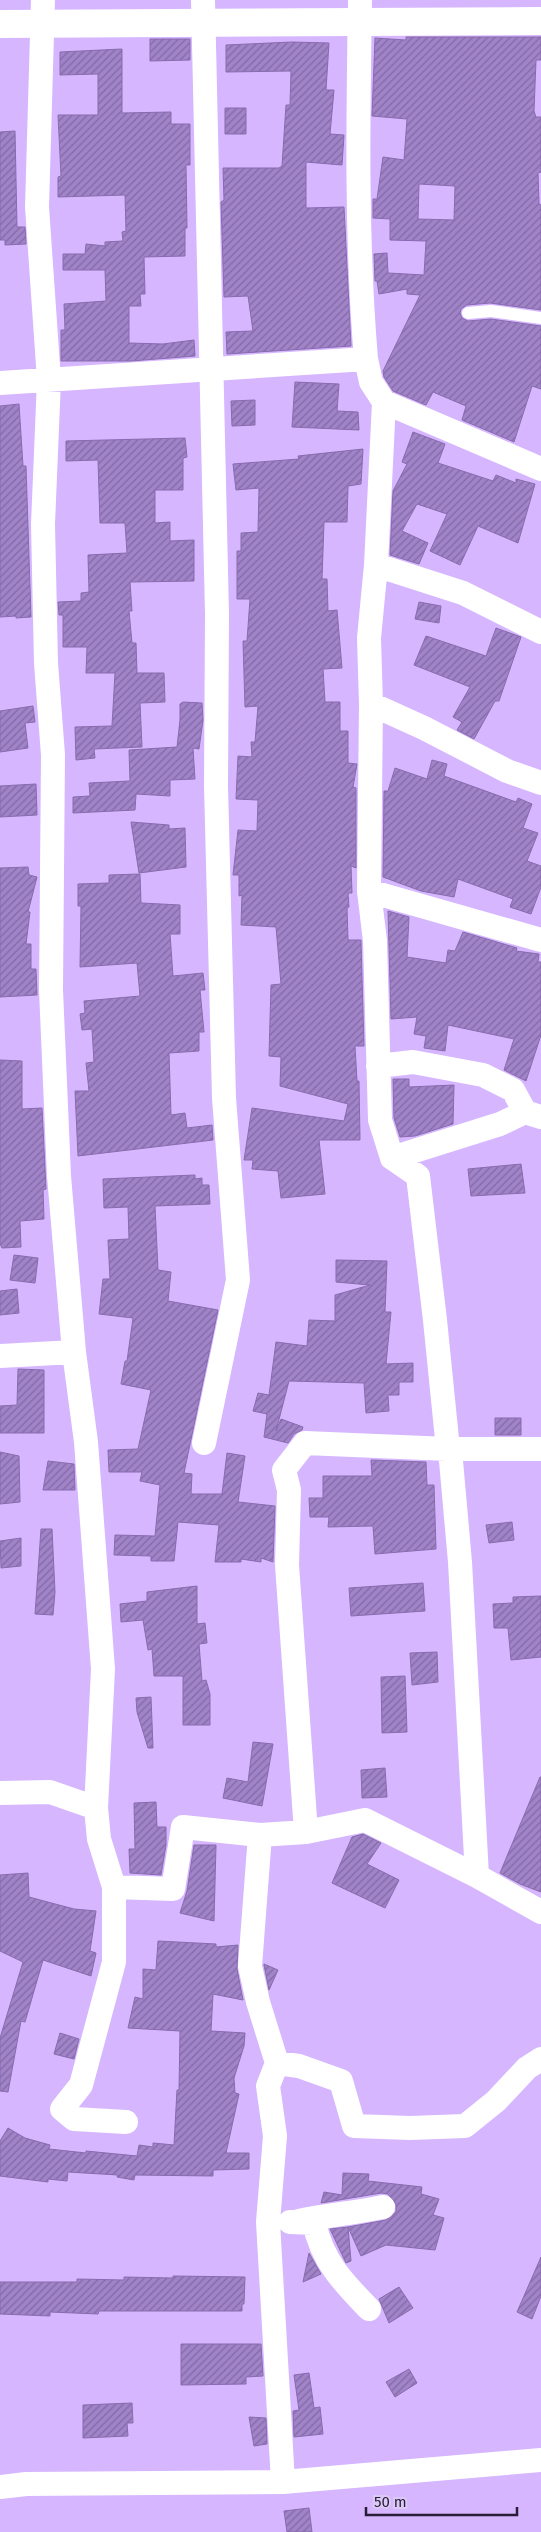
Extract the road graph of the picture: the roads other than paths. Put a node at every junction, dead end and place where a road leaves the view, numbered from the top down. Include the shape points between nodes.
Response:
1 (360, 11) edge
2 (42, 12) edge
3 (203, 12) edge
4 (541, 21) edge
5 (0, 24) edge
6 (468, 313) dead end
7 (541, 318) edge
8 (366, 359) junction
9 (211, 370) junction
10 (50, 380) junction
11 (0, 382) edge
12 (384, 402) junction
13 (541, 469) edge
14 (376, 565) junction
15 (541, 632) edge
16 (371, 704) junction
17 (541, 783) edge
18 (369, 891) junction
19 (541, 940) edge
20 (378, 1066) junction
21 (533, 1115) edge
22 (392, 1158) junction
23 (74, 1352) junction
24 (0, 1356) edge
25 (204, 1443) dead end
26 (448, 1449) junction
27 (541, 1449) edge
28 (0, 1792) edge
29 (96, 1808) junction
30 (306, 1832) junction
31 (260, 1835) junction
32 (477, 1876) junction
33 (114, 1887) junction
34 (541, 1912) edge
35 (541, 2059) edge
36 (277, 2062) junction
37 (126, 2122) dead end
38 (383, 2207) dead end
39 (279, 2222) junction
40 (369, 2309) dead end
41 (541, 2460) edge
42 (284, 2482) junction
43 (0, 2487) edge

1 - 3 street
1 - 4 street
1 - 8 street via 360,292
2 - 3 street
2 - 5 street
2 - 10 street via 37,207
3 - 9 street
6 - 7 lane via 491,311
8 - 9 street
8 - 12 street via 371,382
9 - 10 street
9 - 25 street via 224,1098 238,1280
10 - 11 street
10 - 23 street via 43,524 46,664 53,755 51,990 59,1176
12 - 13 street
12 - 14 street
14 - 15 street via 463,593
14 - 16 street via 369,638
16 - 17 street via 507,771
16 - 18 street
18 - 19 street
18 - 20 street via 375,941
20 - 21 street via 413,1062 483,1075 513,1090
20 - 22 street via 380,1120
21 - 22 street
22 - 26 street via 418,1176
23 - 24 street
23 - 29 street via 86,1442 103,1669
26 - 27 street
26 - 30 street via 305,1443 284,1470 289,1490 288,1565
26 - 32 street via 460,1562
28 - 29 street via 50,1792
29 - 33 street via 99,1839
30 - 31 street
30 - 32 street via 365,1820
31 - 33 street via 183,1828 173,1889
31 - 36 street via 250,1966
32 - 34 street
33 - 37 street via 114,1962 80,2085 62,2109 74,2118
35 - 36 street via 527,2068 496,2102 465,2126 410,2128 354,2126 341,2081
36 - 39 street via 268,2086
38 - 39 street
39 - 40 street via 314,2223 318,2242 329,2264
39 - 42 street
41 - 42 street
42 - 43 street via 26,2484

